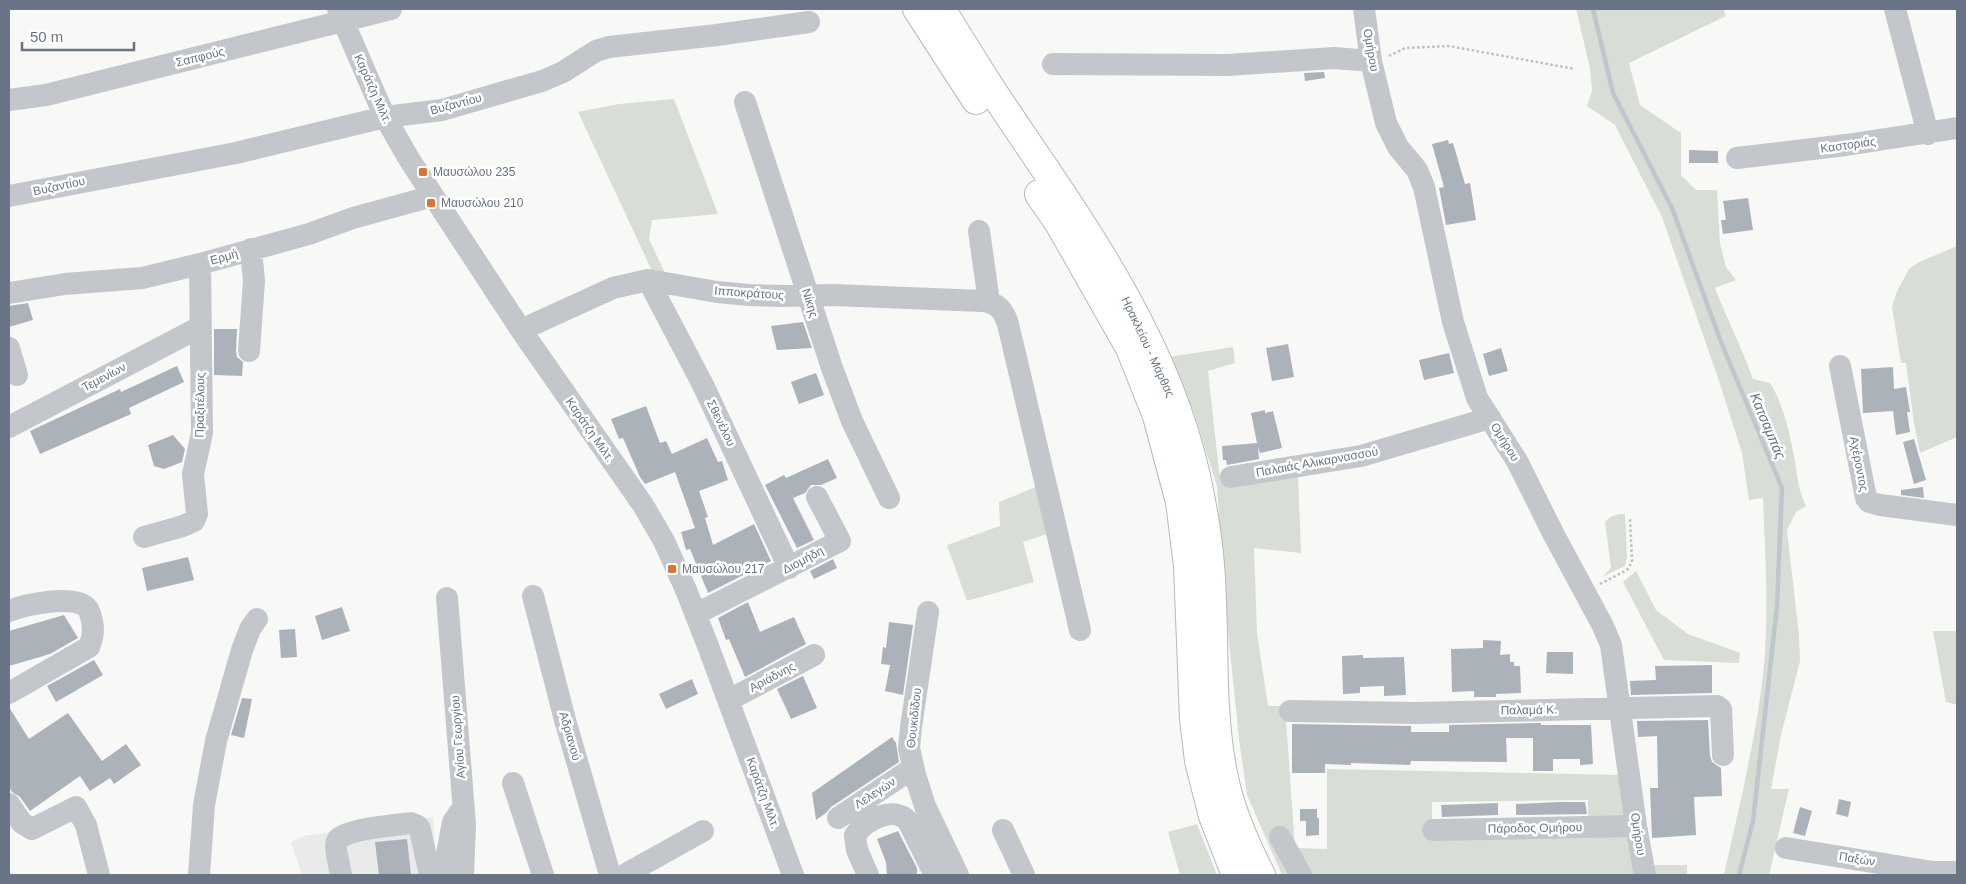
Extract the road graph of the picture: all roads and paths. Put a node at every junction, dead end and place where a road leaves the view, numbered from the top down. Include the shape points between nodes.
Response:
1 (391, 9) edge
2 (917, 9) edge
3 (941, 9) edge
4 (1364, 9) edge
5 (1895, 9) edge
6 (341, 15) edge
7 (809, 22) dead end
8 (1371, 61) junction
9 (1054, 64) dead end
10 (1575, 69) dead end
11 (9, 100) edge
12 (745, 102) dead end
13 (385, 117) junction
14 (1957, 128) edge
15 (1928, 134) junction
16 (1737, 158) dead end
17 (9, 196) edge
18 (433, 196) junction
19 (979, 231) dead end
20 (251, 249) junction
21 (200, 264) junction
22 (648, 280) junction
23 (9, 293) edge
24 (807, 296) junction
25 (989, 302) junction
26 (200, 326) junction
27 (520, 330) junction
28 (9, 348) edge
29 (249, 351) dead end
30 (1840, 366) dead end
31 (17, 375) dead end
32 (1490, 418) junction
33 (9, 427) edge
34 (1231, 477) dead end
35 (817, 497) dead end
36 (889, 498) dead end
37 (1957, 515) edge
38 (1630, 518) dead end
39 (144, 537) dead end
40 (789, 568) junction
41 (1585, 592) junction
42 (533, 596) dead end
43 (447, 598) dead end
44 (9, 611) edge
45 (928, 612) dead end
46 (696, 614) junction
47 (257, 619) dead end
48 (1080, 630) dead end
49 (814, 655) dead end
50 (9, 693) edge
51 (729, 700) junction
52 (1620, 708) junction
53 (1290, 711) dead end
54 (1723, 755) dead end
55 (913, 768) junction
56 (513, 783) dead end
57 (9, 804) edge
58 (464, 809) junction
59 (838, 818) dead end
60 (1636, 826) junction
61 (1003, 830) dead end
62 (1433, 830) dead end
63 (703, 832) dead end
64 (1280, 837) dead end
65 (1786, 848) dead end
66 (1957, 872) edge
67 (99, 875) edge
68 (199, 875) edge
69 (341, 875) edge
70 (430, 875) edge
71 (443, 875) edge
72 (462, 875) edge
73 (544, 875) edge
74 (610, 875) edge
75 (624, 875) edge
76 (793, 875) edge
77 (868, 875) edge
78 (935, 875) edge
79 (958, 875) edge
80 (1024, 875) edge
81 (1236, 875) edge
82 (1261, 875) edge
83 (1301, 875) edge
84 (1645, 875) edge

1 - 6 street, Σαπφούς
2 - 81 main road, Ηρακλείου - Μάρθας via 1059,223 1130,348 1156,416 1180,502 1188,566 1199,761 1213,816
3 - 82 main road, Ηρακλείου - Μάρθας via 1088,231 1142,330 1181,423 1196,476 1210,564 1216,718 1224,779 1241,834
4 - 8 street, Ομήρου
5 - 15 street
6 - 11 street, Σαπφούς via 46,95
6 - 13 street, Καράτζη Μιλτ.
7 - 13 street, Βυζαντίου via 609,47 542,80 442,110
8 - 9 street via 1334,58 1228,65
8 - 10 path via 1405,48 1449,46
8 - 32 street, Ομήρου via 1390,131 1398,147 1417,170 1424,187 1453,322 1477,398
12 - 24 street, Νίκης
13 - 17 street, Βυζαντίου via 236,154
13 - 18 street, Καράτζη Μιλτ.
14 - 15 street, Καστοριάς
15 - 16 street, Καστοριάς
18 - 20 street, Ερμή
18 - 27 street, Καράτζη Μιλτ.
19 - 25 street
20 - 21 street, Ερμή
20 - 29 street via 254,282
21 - 23 street, Ερμή via 142,278 65,284
21 - 26 street, Πραξιτέλους
22 - 24 street, Ιπποκράτους via 728,294
22 - 27 street, Ιπποκράτους via 613,288
22 - 40 street, Σθενέλου via 707,393
24 - 25 street, Ιπποκράτους
24 - 36 street, Νίκης via 852,421
25 - 48 street via 1001,309 1008,324
26 - 33 street, Τεμενίων
26 - 39 street, Πραξιτέλους via 202,433 193,474 197,514 194,521 183,526
27 - 46 street, Καράτζη Μιλτ. via 653,521
28 - 31 street
30 - 37 street, Αχέροντος via 1869,502
32 - 34 street, Παλαιάς Αλικαρνασσού via 1361,456
32 - 41 street, Ομήρου via 1517,461
35 - 40 street, Διομήδη via 840,541
38 - 41 path via 1632,562 1627,570
40 - 46 street, Διομήδη
41 - 52 street, Ομήρου via 1611,645
42 - 74 street, Αδριανού
43 - 58 street, Αγίου Γεωργίου
44 - 50 street via 62,601 83,605 89,610 93,639 89,647
45 - 55 street, Θουκιδίδου via 911,727
46 - 51 street, Καράτζη Μιλτ.
47 - 68 street via 242,650 216,740 204,805
49 - 51 street, Αριάδνης
51 - 76 street, Καράτζη Μιλτ.
52 - 53 street, Παλαμά Κ. via 1416,713
52 - 54 street, Παλαμά Κ. via 1720,707
52 - 60 street, Ομήρου
55 - 59 street, Λελεγών
55 - 79 street, Θουκιδίδου via 932,823
56 - 73 street
57 - 67 street via 22,823 32,829 76,807 86,825
58 - 71 street via 453,822
58 - 72 street, Αγίου Γεωργίου
60 - 62 street, Πάροδος Ομήρου
60 - 84 street, Ομήρου
61 - 80 street
63 - 75 street
64 - 83 street
65 - 66 street, Παξών via 1933,872
69 - 70 street via 336,846 340,836 411,823 420,830
77 - 78 street via 857,850 856,835 866,824 892,814 901,815 908,821

